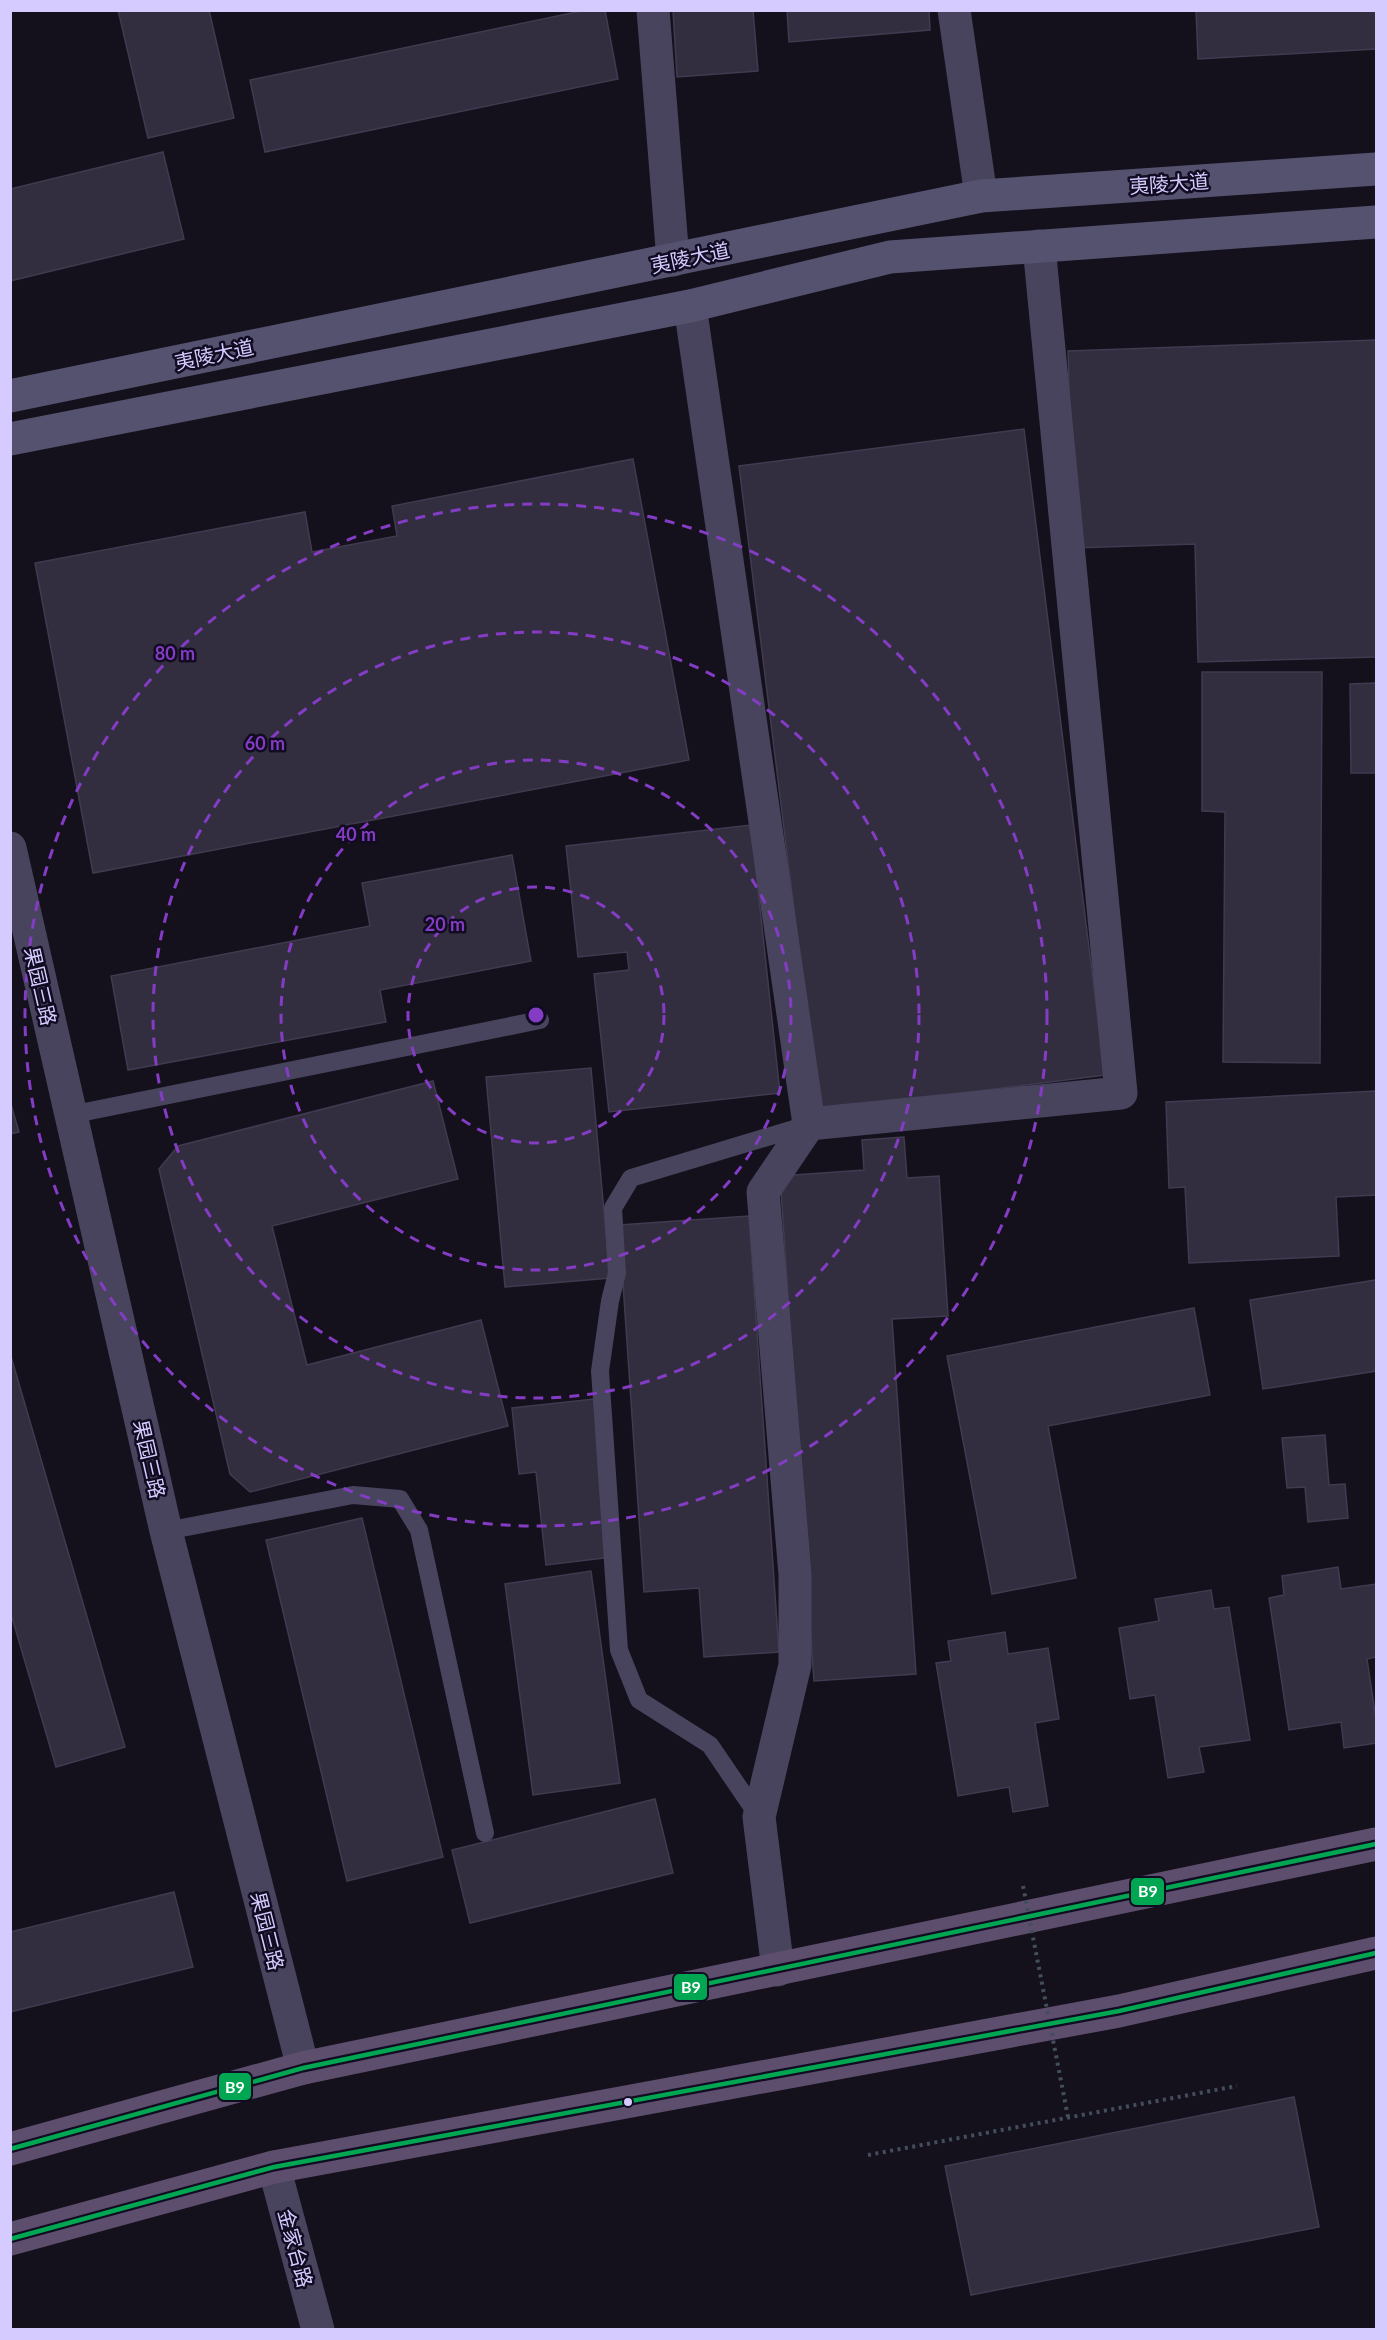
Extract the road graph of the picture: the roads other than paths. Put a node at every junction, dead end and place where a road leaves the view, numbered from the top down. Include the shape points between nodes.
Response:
1 (653, 10) edge
2 (954, 10) edge
3 (1377, 169) edge
4 (981, 196) junction
5 (1377, 222) edge
6 (1039, 246) junction
7 (673, 260) junction
8 (690, 306) junction
9 (10, 396) edge
10 (10, 439) edge
11 (10, 848) edge
12 (540, 1020) dead end
13 (70, 1115) junction
14 (809, 1124) junction
15 (166, 1531) junction
16 (759, 1817) junction
17 (485, 1833) dead end
18 (1377, 1844) edge
19 (1377, 1953) edge
20 (778, 1970) junction
21 (303, 2068) junction
22 (10, 2149) edge
23 (274, 2167) junction
24 (10, 2239) edge
25 (318, 2330) edge

1 - 7 street
2 - 4 street
3 - 4 main road, 夷陵大道
4 - 7 main road, 夷陵大道
5 - 6 main road
6 - 8 main road via 890,257
6 - 14 street via 1121,1093
7 - 9 main road, 夷陵大道
8 - 10 main road
8 - 14 street
11 - 13 street, 果园三路
12 - 13 lane
13 - 15 street, 果园三路
14 - 16 street via 763,1192 795,1575 795,1665
14 - 16 lane via 631,1178 613,1208 617,1274 600,1371 619,1650 639,1700 710,1745
15 - 17 lane via 353,1495 400,1499 419,1530
15 - 21 street, 果园三路
16 - 20 street
18 - 20 main road
19 - 23 main road via 1119,2011
20 - 21 main road
21 - 22 main road
23 - 24 main road
23 - 25 street, 金家台路

